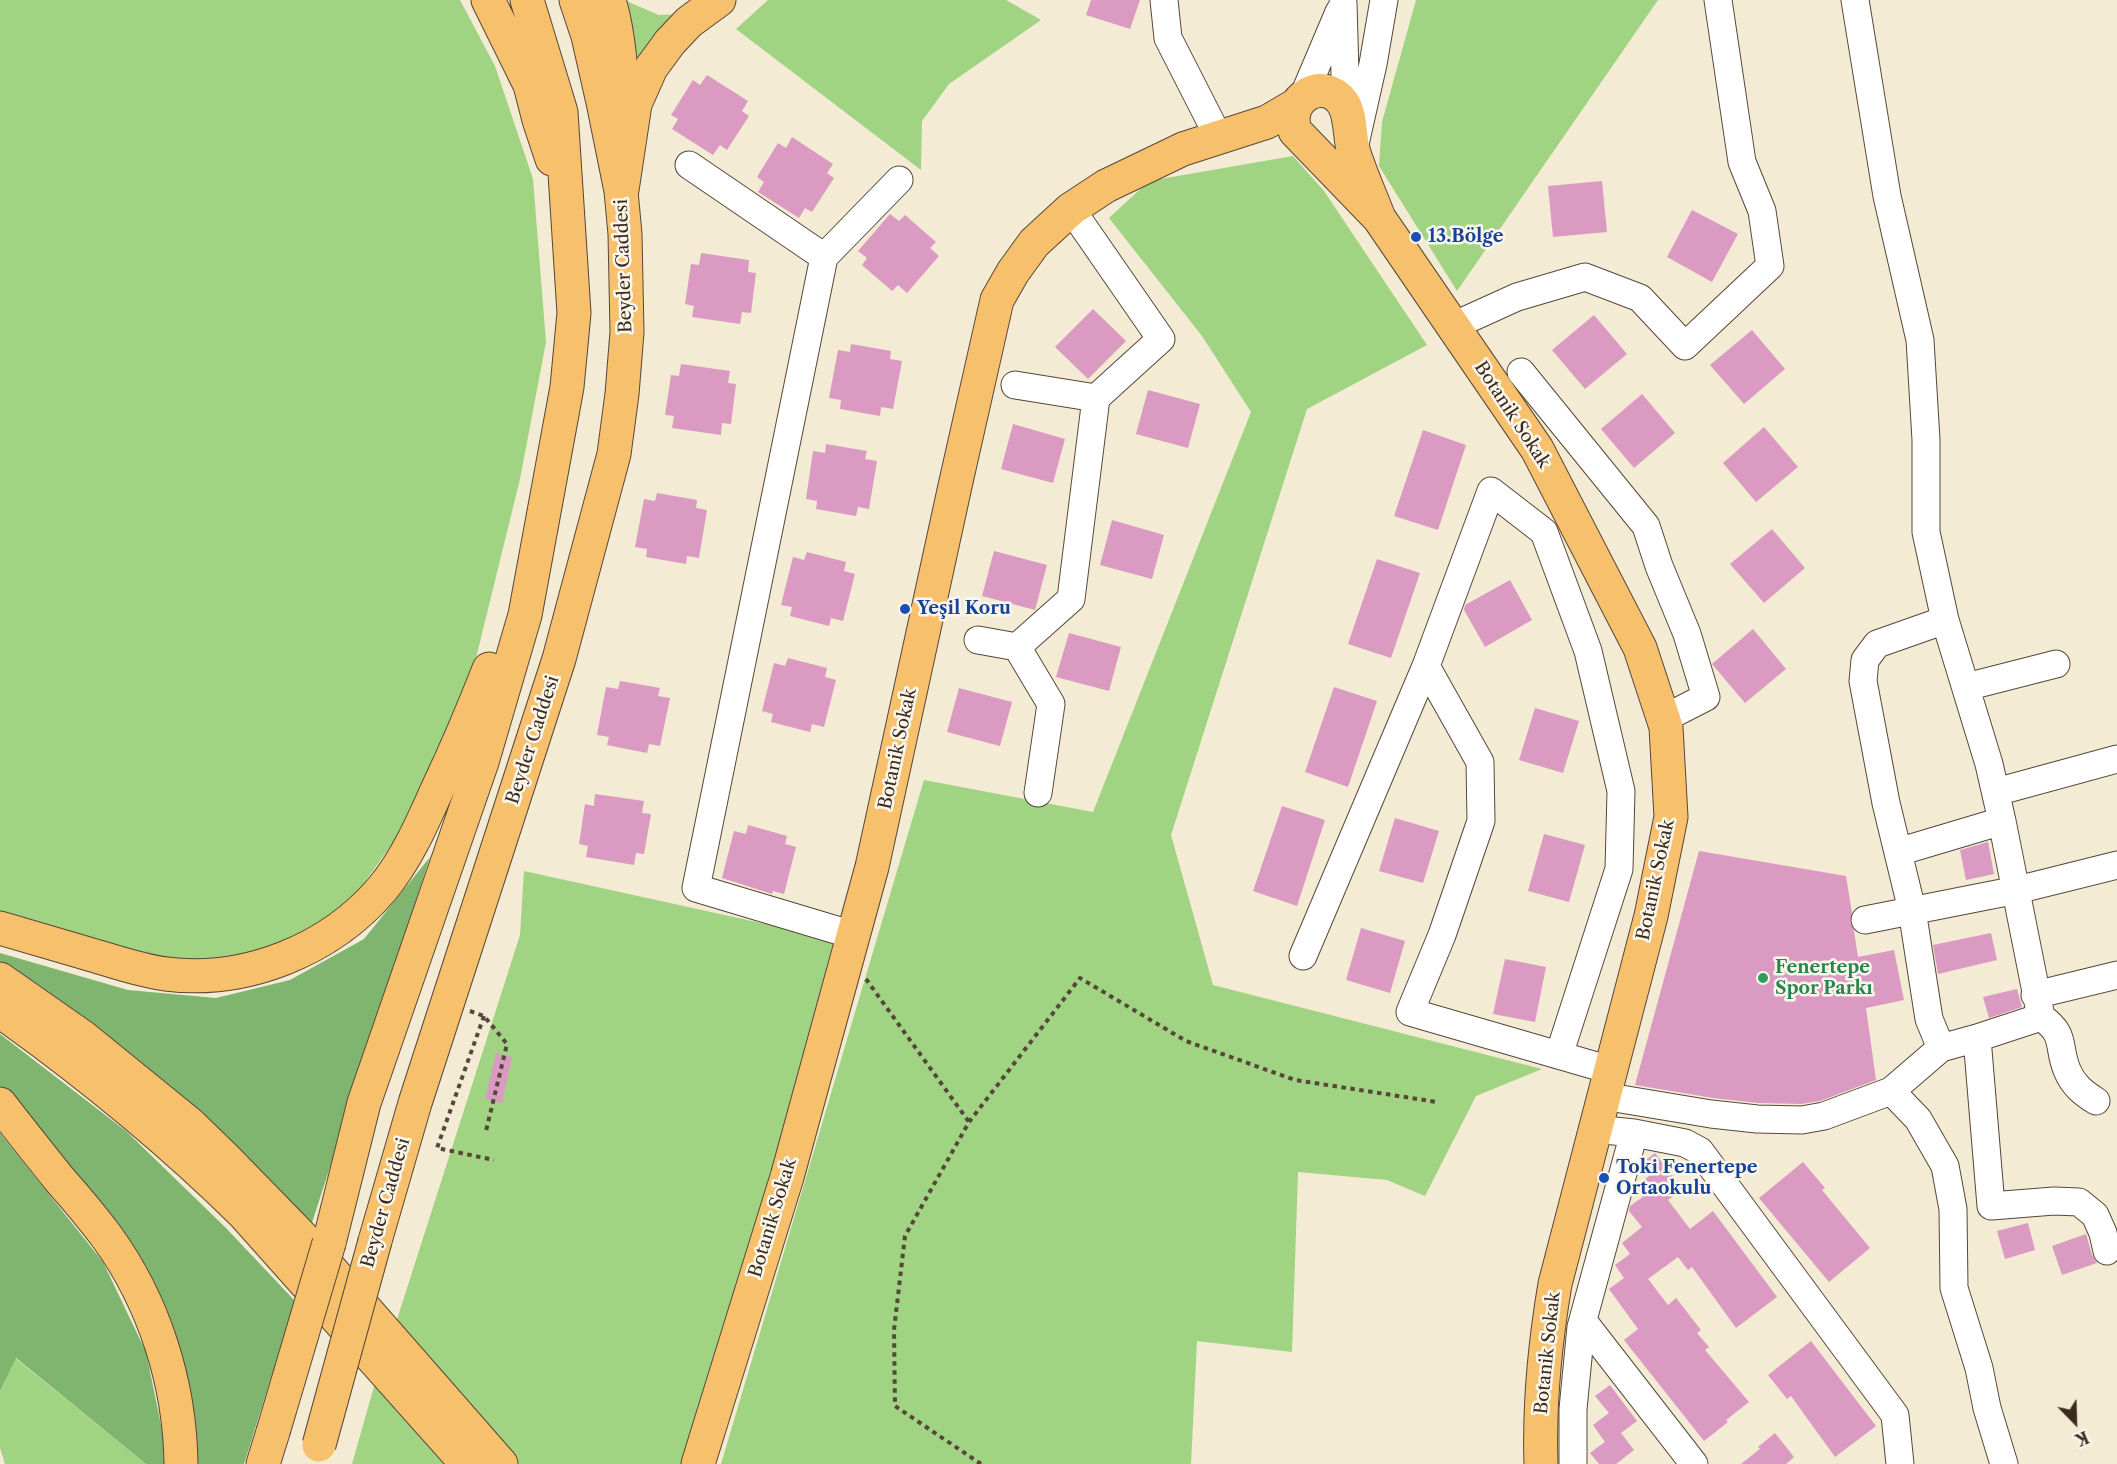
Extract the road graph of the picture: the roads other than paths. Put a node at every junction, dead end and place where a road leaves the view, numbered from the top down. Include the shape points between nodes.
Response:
1 (488, 0) edge
2 (527, 0) edge
3 (576, 0) edge
4 (609, 0) edge
5 (719, 0) edge
6 (1164, 0) edge
7 (1384, 0) edge
8 (1718, 0) edge
9 (1855, 0) edge
10 (1344, 2) edge
11 (1300, 101) junction
12 (1347, 114) junction
13 (1219, 138) junction
14 (1305, 142) junction
15 (1353, 152) junction
16 (689, 165) dead end
17 (899, 180) dead end
18 (621, 191) junction
19 (566, 201) junction
20 (1071, 209) junction
21 (1379, 218) junction
22 (824, 257) junction
23 (1453, 326) junction
24 (1521, 372) dead end
25 (1015, 386) dead end
26 (1096, 398) junction
27 (525, 615) junction
28 (1945, 620) junction
29 (978, 640) dead end
30 (1017, 647) junction
31 (2056, 664) dead end
32 (1426, 666) junction
33 (1965, 687) junction
34 (1663, 719) junction
35 (2117, 759) edge
36 (1996, 792) junction
37 (1038, 793) dead end
38 (2002, 821) junction
39 (1898, 852) junction
40 (2117, 865) edge
41 (2017, 890) junction
42 (1912, 910) junction
43 (1865, 920) dead end
44 (0, 928) edge
45 (853, 934) junction
46 (1303, 956) dead end
47 (2117, 975) edge
48 (0, 979) edge
49 (2038, 1006) junction
50 (0, 1011) edge
51 (1977, 1038) junction
52 (1941, 1048) junction
53 (1559, 1055) junction
54 (1607, 1083) junction
55 (1891, 1091) junction
56 (2096, 1101) dead end
57 (0, 1104) edge
58 (1594, 1129) junction
59 (1634, 1133) junction
60 (2107, 1251) dead end
61 (1583, 1321) junction
62 (316, 1454) edge
63 (181, 1464) edge
64 (263, 1464) edge
65 (467, 1464) edge
66 (501, 1464) edge
67 (698, 1464) edge
68 (1541, 1464) edge
69 (1573, 1464) edge
70 (1694, 1464) edge
71 (1900, 1464) edge
72 (2004, 1464) edge

1 - 19 main road via 531,85
2 - 19 main road via 561,112
3 - 18 main road, Beyder Caddesi via 588,36
4 - 18 main road via 621,69
5 - 18 main road via 689,22 651,68 635,104
6 - 13 street via 1168,38
7 - 15 street
8 - 23 street via 1742,162 1762,211 1770,266 1685,346 1640,298 1585,277 1517,297
9 - 28 street via 1887,196 1920,340 1926,532
10 - 11 street
10 - 12 street
11 - 12 main road via 1320,91 1328,92 1336,96
11 - 13 main road, Botanik Sokak via 1267,122
11 - 14 main road via 1292,122
12 - 14 main road via 1342,136 1336,142 1318,147
12 - 15 main road
13 - 14 main road, Botanik Sokak via 1268,134
13 - 20 main road, Botanik Sokak via 1144,166
14 - 21 main road
15 - 21 main road
16 - 22 street
17 - 22 street
18 - 62 main road, Beyder Caddesi, bridge via 627,332 614,454 559,659 415,1103
19 - 27 main road via 574,313 567,387
20 - 26 street via 1161,339
20 - 45 main road, Botanik Sokak via 1034,243 997,300 872,867
21 - 23 main road, Botanik Sokak
22 - 45 street via 696,888
23 - 34 main road, Botanik Sokak via 1537,449 1640,648
24 - 34 street via 1646,526 1706,697
25 - 26 street
26 - 30 street via 1071,599
27 - 44 main road via 491,666 427,813 399,864 357,915 314,945 245,971 202,976 166,974 117,963
27 - 64 main road, bridge via 482,762 364,1104 329,1243
28 - 33 street
28 - 39 street via 1877,644 1865,660 1863,681
29 - 30 street
30 - 37 street via 1051,704
31 - 33 street
32 - 46 street
32 - 53 street via 1480,762 1481,821 1442,935 1410,1012
32 - 53 street via 1491,491 1544,532 1588,651 1621,791 1619,868
33 - 36 street
34 - 54 main road, Botanik Sokak via 1671,817 1651,916
35 - 36 street
36 - 38 street
38 - 39 street
38 - 41 street
39 - 42 street
40 - 41 street
41 - 42 street
41 - 49 street
42 - 43 street
42 - 52 street via 1929,1019
45 - 67 main road, Botanik Sokak via 787,1178
47 - 49 street
48 - 66 main road via 83,1037 190,1124 303,1238
49 - 51 street
49 - 56 street via 2054,1026 2066,1070 2078,1089
50 - 65 main road via 108,1091 221,1191
51 - 52 street
51 - 60 street via 1991,1206 2079,1202 2095,1215
52 - 55 street
53 - 54 street
54 - 55 street via 1711,1114 1757,1119 1802,1120 1824,1116
54 - 58 main road, Botanik Sokak
55 - 72 street via 1918,1119 1946,1166 1953,1209 1954,1288
57 - 63 main road via 126,1266 167,1363 180,1425
58 - 59 street
58 - 68 main road, Botanik Sokak via 1555,1284 1546,1338
59 - 61 street
59 - 71 street via 1685,1143 1700,1151 1895,1415
61 - 69 street via 1573,1408
61 - 70 street

